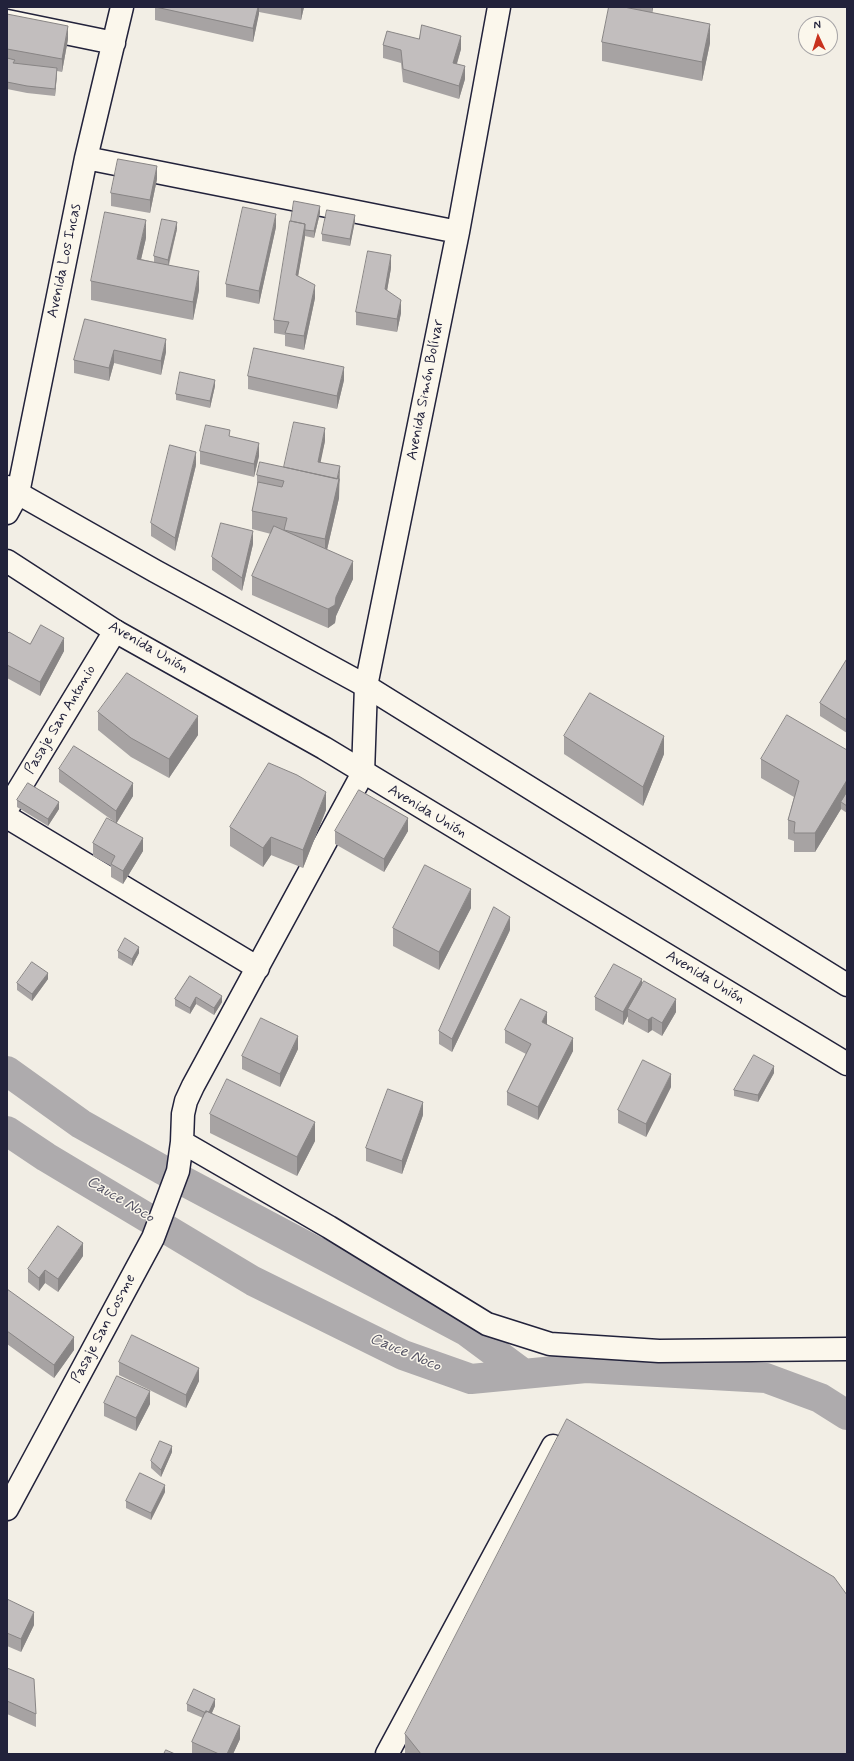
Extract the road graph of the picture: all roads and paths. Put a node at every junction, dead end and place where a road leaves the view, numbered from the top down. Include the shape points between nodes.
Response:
1 (122, 7) edge
2 (499, 7) edge
3 (7, 21) edge
4 (114, 43) junction
5 (86, 158) junction
6 (458, 232) junction
7 (13, 490) edge
8 (7, 513) edge
9 (7, 561) edge
10 (115, 631) junction
11 (366, 686) junction
12 (363, 773) junction
13 (7, 809) edge
14 (7, 817) edge
15 (258, 968) junction
16 (847, 986) edge
17 (847, 1064) edge
18 (182, 1142) junction
19 (847, 1349) edge
20 (554, 1446) edge
21 (7, 1510) edge
22 (387, 1754) edge

1 - 4 street, Avenida Los Incas
2 - 6 street, Avenida Simón Bolívar
3 - 4 street
4 - 5 street, Avenida Los Incas
5 - 6 street
5 - 7 street, Avenida Los Incas
6 - 11 street, Avenida Simón Bolívar
7 - 8 street, Avenida Los Incas
7 - 11 street
9 - 10 street, Avenida Unión
10 - 12 street, Avenida Unión via 324,748
10 - 13 street, Pasaje San Antonio
11 - 12 street, Avenida Simón Bolívar
11 - 16 street
12 - 15 street, Pasaje San Cosme
12 - 17 street, Avenida Unión
14 - 15 street
15 - 18 street, Pasaje San Cosme via 186,1101
18 - 19 street via 329,1227 487,1324 550,1344 659,1351
18 - 21 street, Pasaje San Cosme via 178,1171 153,1238
20 - 22 street

